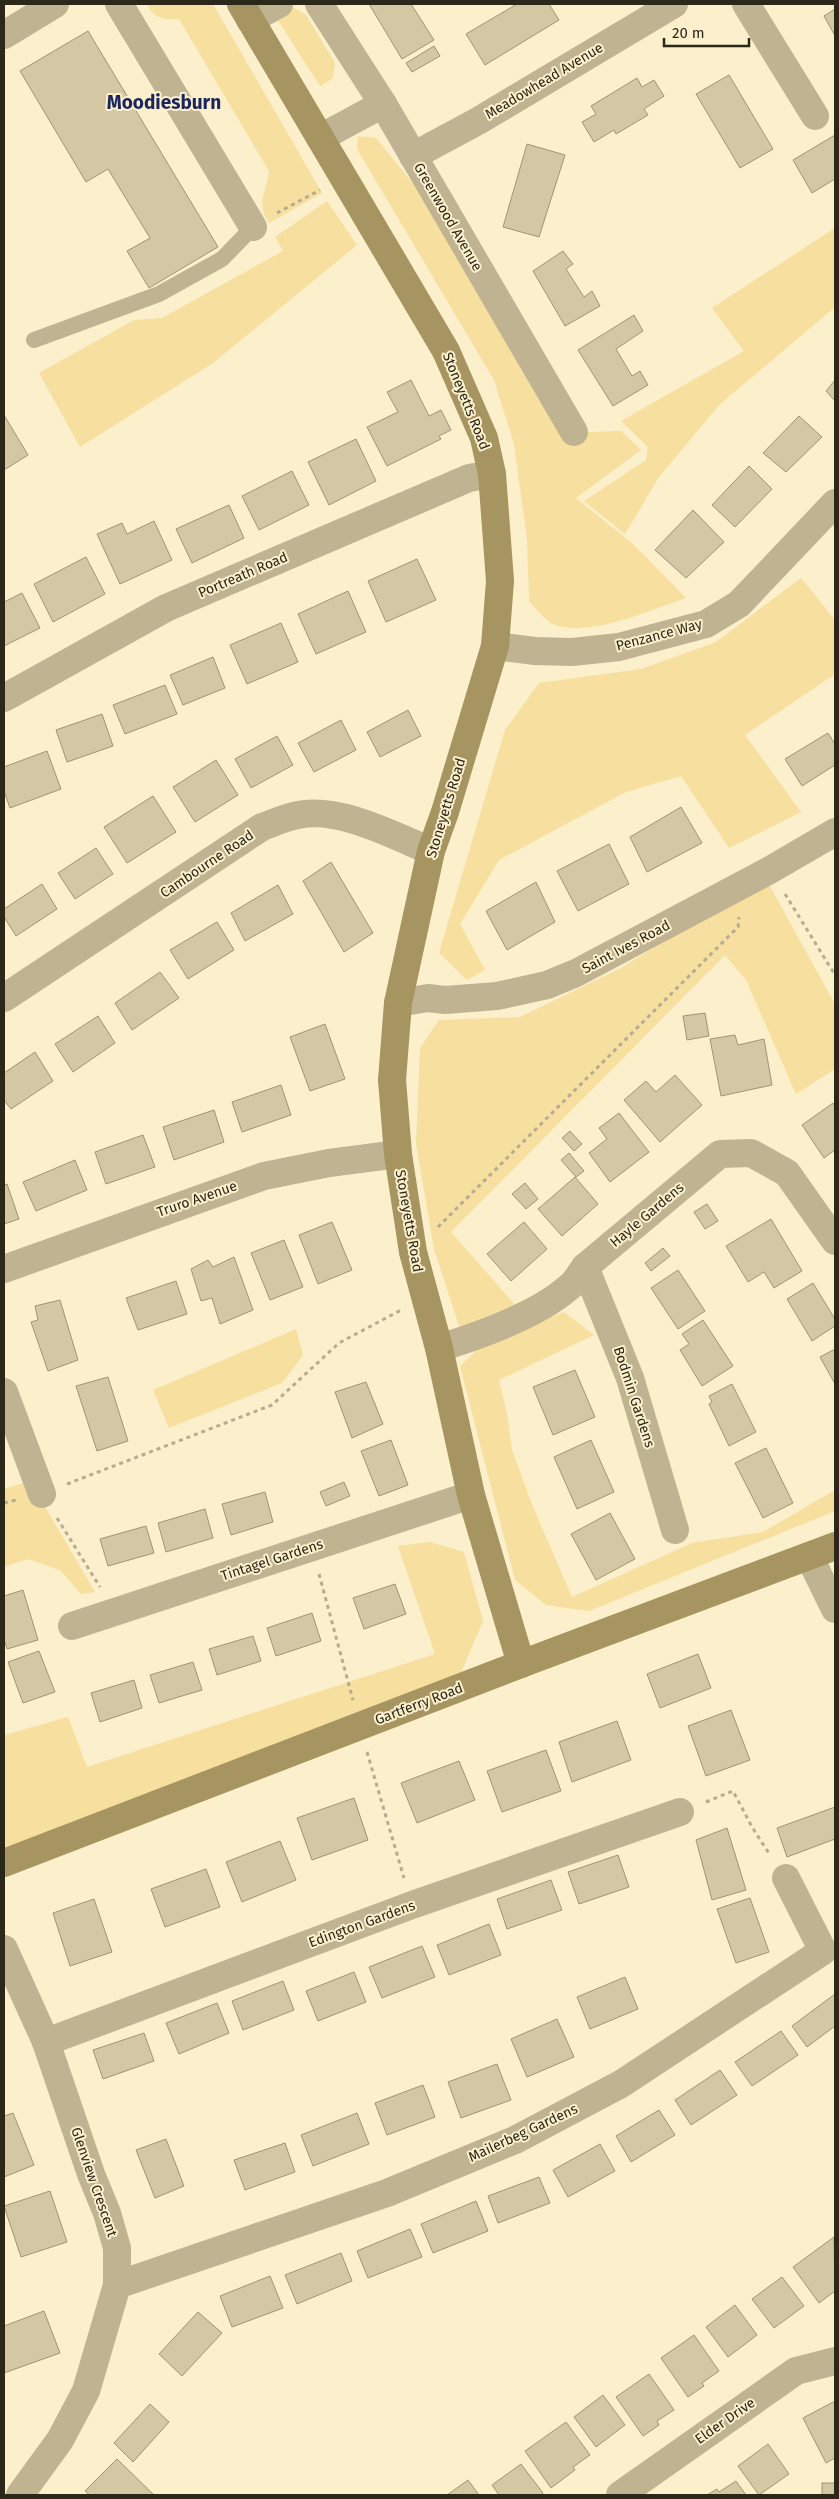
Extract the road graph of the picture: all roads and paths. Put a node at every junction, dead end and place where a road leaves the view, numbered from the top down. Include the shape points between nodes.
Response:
1 (55, 4) edge
2 (119, 4) edge
3 (279, 4) edge
4 (319, 4) edge
5 (674, 4) edge
6 (746, 4) edge
7 (245, 12) edge
8 (4, 35) edge
9 (383, 104) junction
10 (815, 116) dead end
11 (320, 138) junction
12 (413, 156) junction
13 (343, 177) junction
14 (253, 227) junction
15 (34, 340) dead end
16 (574, 432) dead end
17 (492, 474) junction
18 (835, 503) edge
19 (495, 646) junction
20 (4, 698) edge
21 (835, 832) edge
22 (431, 851) junction
23 (770, 870) junction
24 (742, 885) junction
25 (835, 975) edge
26 (4, 998) edge
27 (398, 1003) junction
28 (398, 1154) junction
29 (835, 1241) edge
30 (413, 1252) junction
31 (585, 1267) junction
32 (4, 1270) edge
33 (426, 1304) junction
34 (439, 1348) junction
35 (4, 1392) edge
36 (42, 1494) junction
37 (471, 1495) junction
38 (4, 1503) edge
39 (675, 1530) dead end
40 (835, 1546) edge
41 (312, 1547) junction
42 (809, 1556) junction
43 (835, 1609) edge
44 (114, 1611) junction
45 (72, 1626) dead end
46 (522, 1664) junction
47 (360, 1727) junction
48 (680, 1812) joint
49 (4, 1863) edge
50 (786, 1878) joint
51 (412, 1905) junction
52 (4, 1949) edge
53 (46, 2042) junction
54 (117, 2285) junction
55 (835, 2361) edge
56 (20, 2495) edge
57 (620, 2495) edge

1 - 8 street
2 - 14 street
3 - 7 street
4 - 9 street, Greenwood Avenue
5 - 12 street, Meadowhead Avenue
6 - 10 street
7 - 11 street, Stoneyetts Road
9 - 11 street
9 - 12 street, Greenwood Avenue
11 - 13 street, Stoneyetts Road
12 - 16 street, Greenwood Avenue
13 - 14 path
13 - 17 street, Stoneyetts Road via 446,351 484,438
14 - 15 lane via 222,259 159,294
17 - 19 street, Stoneyetts Road via 500,581
17 - 20 street, Portreath Road via 469,478 166,608
18 - 19 street, Penzance Way via 739,604 706,624 610,648 572,652
19 - 22 street, Stoneyetts Road
21 - 23 street, Saint Ives Road
22 - 26 street, Cambourne Road via 361,822 299,814 262,828
22 - 27 street, Stoneyetts Road
23 - 24 street, Saint Ives Road
23 - 25 path
24 - 27 street, Saint Ives Road via 576,973 547,985 476,999 428,998
24 - 30 path via 738,927
27 - 28 street, Stoneyetts Road via 392,1080
28 - 30 street, Stoneyetts Road
28 - 32 street, Truro Avenue via 264,1176
29 - 31 street, Hayle Gardens via 787,1173 751,1153 720,1154
30 - 33 street, Stoneyetts Road
31 - 34 street, Hayle Gardens via 568,1288 524,1315
31 - 39 street, Bodmin Gardens via 630,1378
33 - 34 street, Stoneyetts Road
33 - 36 path via 403,1309 339,1343 272,1405
34 - 37 street, Stoneyetts Road
35 - 36 street
36 - 38 path
36 - 44 path
37 - 41 street, Tintagel Gardens
37 - 46 street, Stoneyetts Road
40 - 42 street, Gartferry Road
41 - 44 street, Tintagel Gardens
41 - 47 path
42 - 43 street
42 - 46 street, Gartferry Road
44 - 45 street, Tintagel Gardens
46 - 47 street, Gartferry Road
47 - 49 street, Gartferry Road
47 - 51 path
48 - 50 path via 733,1791 752,1827
48 - 51 street, Edington Gardens
50 - 54 street, Mailerbeg Gardens via 823,1952 621,2084 515,2140 387,2193
51 - 53 street, Edington Gardens
52 - 53 street, Glenview Crescent
53 - 54 street, Glenview Crescent via 107,2213 116,2248
54 - 56 street, Glenview Crescent via 86,2391 60,2440
55 - 57 street, Elder Drive via 796,2371

